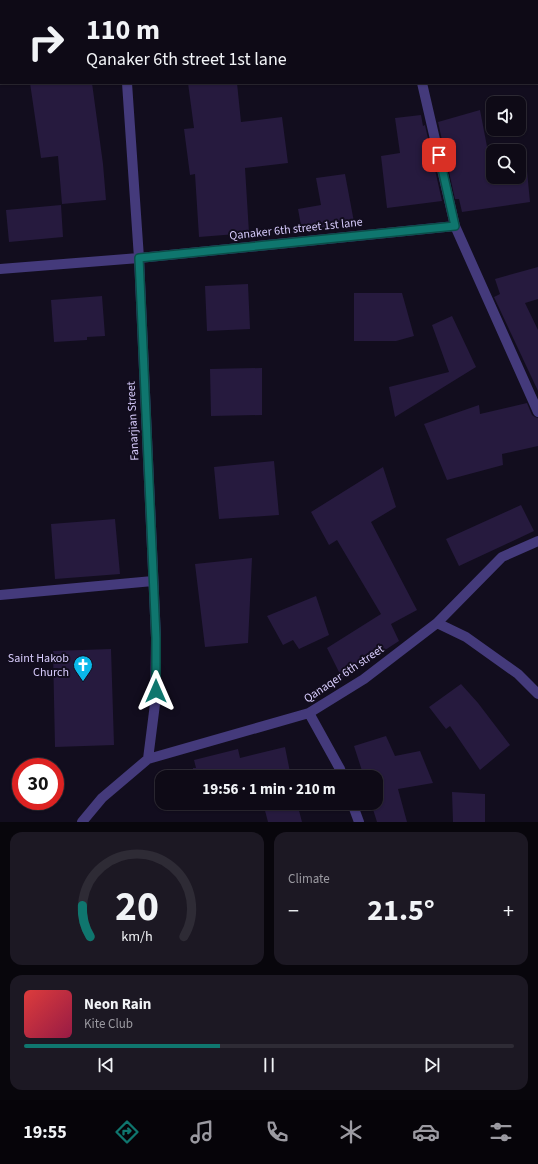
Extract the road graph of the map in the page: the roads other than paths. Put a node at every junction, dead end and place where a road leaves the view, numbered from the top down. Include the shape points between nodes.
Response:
1 (127, 84) edge
2 (422, 84) edge
3 (455, 226) junction
4 (139, 258) junction
5 (0, 269) edge
6 (538, 412) edge
7 (538, 541) edge
8 (154, 582) junction
9 (0, 595) edge
10 (437, 623) junction
11 (538, 694) edge
12 (309, 713) junction
13 (148, 758) junction
14 (340, 770) edge
15 (355, 810) edge
16 (82, 822) edge
17 (359, 822) edge

1 - 4 street, Fanarjian Street
2 - 3 street
3 - 4 street, Qanaker 6th street 1st lane
3 - 6 street
4 - 5 street, Qanaker 6th street 1st lane
4 - 8 street, Fanarjian Street
7 - 10 street, Qanaqer 6th street via 502,558
8 - 9 street
8 - 13 street, Fanarjian Street via 156,704
10 - 11 street via 472,641 518,674
10 - 12 street, Qanaqer 6th street via 364,679
12 - 13 street, Qanaqer 6th street
12 - 14 street
13 - 16 street, Qanaqer 6th street via 102,798
15 - 17 street

